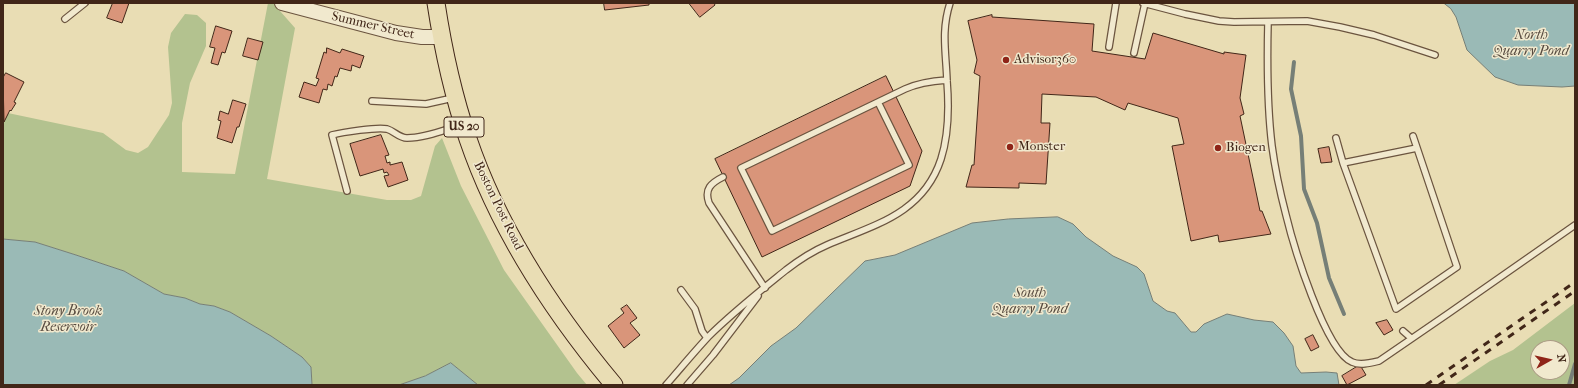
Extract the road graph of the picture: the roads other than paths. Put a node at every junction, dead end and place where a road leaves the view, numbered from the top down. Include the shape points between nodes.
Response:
1 (85, 3) edge
2 (282, 3) edge
3 (436, 3) edge
4 (950, 3) edge
5 (1116, 3) edge
6 (1144, 3) edge
7 (65, 19) dead end
8 (1268, 22) junction
9 (442, 37) junction
10 (1109, 47) dead end
11 (1134, 53) dead end
12 (1435, 55) dead end
13 (947, 80) junction
14 (455, 98) junction
15 (372, 101) dead end
16 (878, 102) junction
17 (463, 124) junction
18 (1413, 136) dead end
19 (1336, 138) dead end
20 (1417, 148) junction
21 (1343, 163) junction
22 (723, 177) dead end
23 (347, 191) dead end
24 (1575, 225) edge
25 (765, 288) junction
26 (681, 290) dead end
27 (1403, 331) dead end
28 (707, 338) junction
29 (1411, 338) junction
30 (614, 385) edge
31 (666, 385) edge
32 (687, 385) edge

1 - 7 lane
2 - 9 street, Summer Street via 389,32 417,37
3 - 9 main road, Boston Post Road / US 20
4 - 13 lane via 944,39
5 - 10 lane
6 - 8 lane via 1219,21
6 - 11 lane
8 - 12 lane via 1307,21 1340,26
8 - 29 lane via 1267,69 1276,168 1286,215 1317,310 1342,355 1352,362 1369,364 1379,361
9 - 14 main road, Boston Post Road / US 20
13 - 16 lane via 916,84
13 - 25 lane via 948,106 941,159 924,190 913,203 882,222 808,255
14 - 15 lane via 426,104
14 - 17 main road, Boston Post Road / US 20
16 - 16 lane via 741,168 772,231 909,164
17 - 23 lane via 434,134 410,138 384,129 332,135
17 - 30 main road, Boston Post Road / US 20 via 482,175 514,243 558,313
18 - 20 lane
19 - 21 lane
20 - 21 lane
20 - 21 lane via 1458,267 1396,309
22 - 25 lane via 709,186 709,203
24 - 29 lane
25 - 28 lane
25 - 32 lane
26 - 28 lane via 695,310
27 - 29 lane
28 - 31 lane

